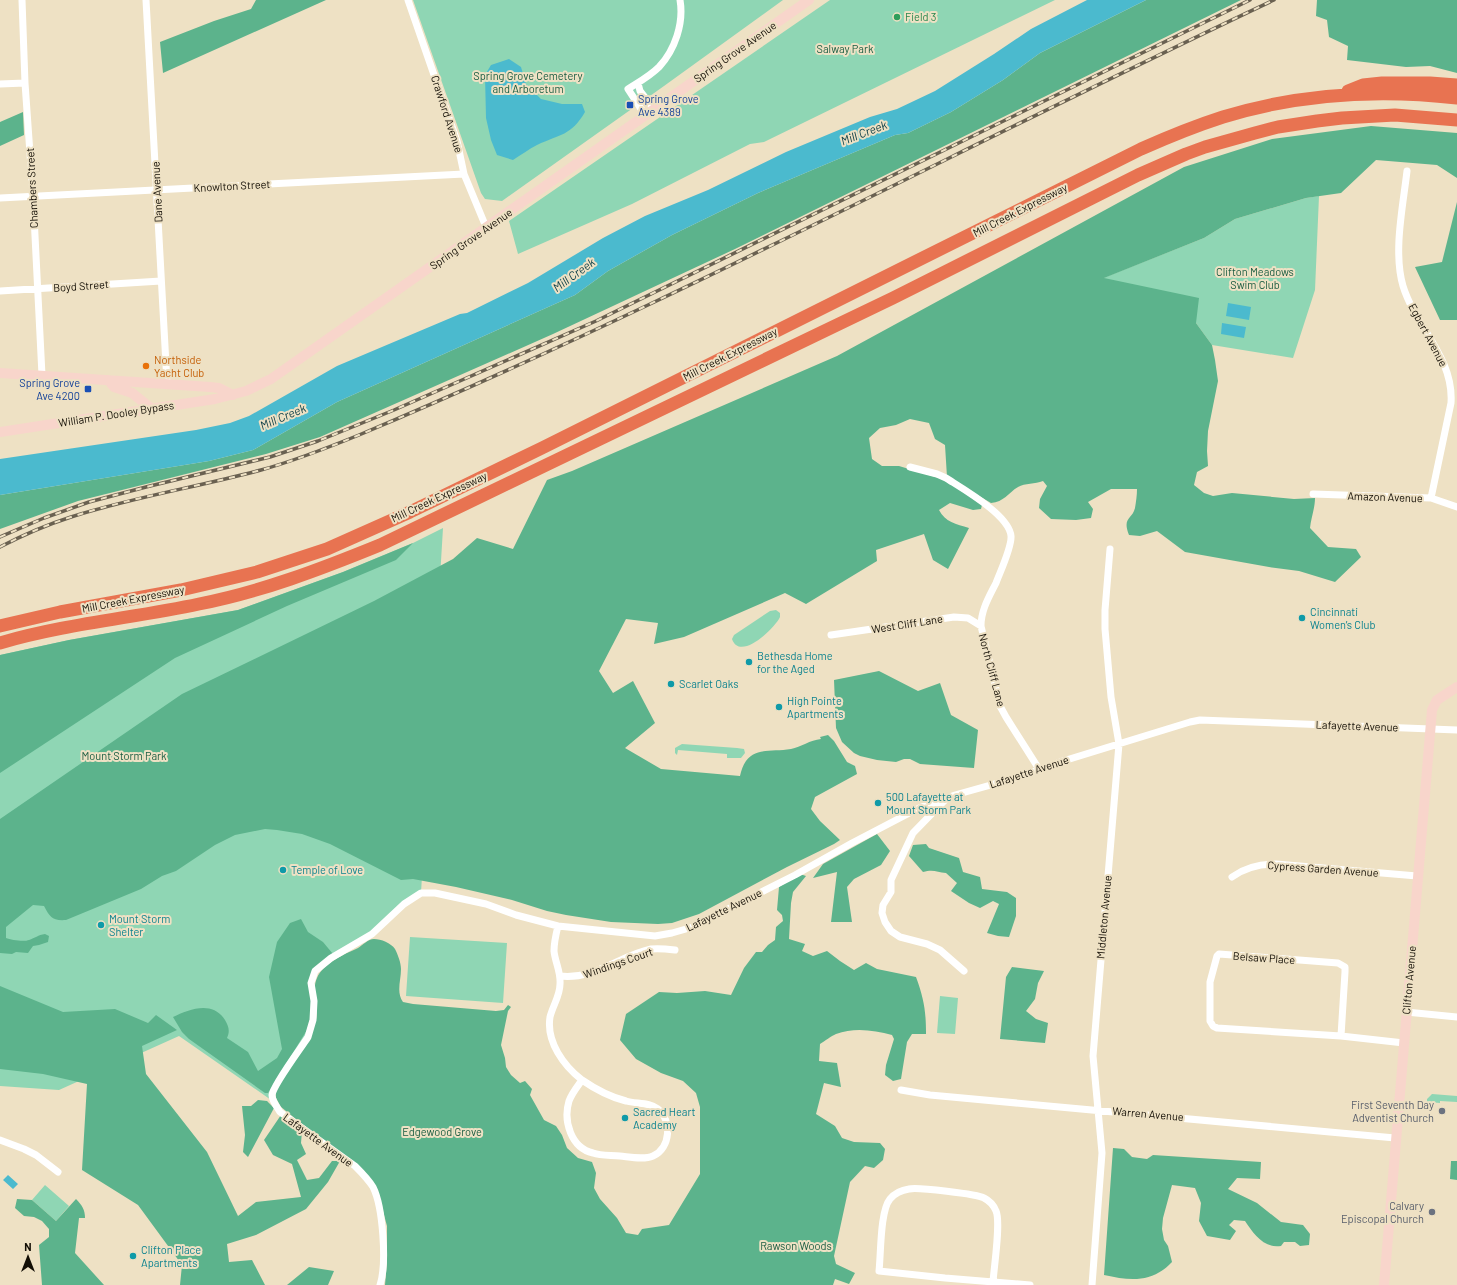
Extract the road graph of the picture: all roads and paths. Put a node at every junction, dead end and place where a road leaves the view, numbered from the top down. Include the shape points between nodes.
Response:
1 (22, 0) edge
2 (146, 0) edge
3 (408, 0) edge
4 (680, 0) edge
5 (809, 0) edge
6 (26, 83) junction
7 (638, 83) junction
8 (0, 84) edge
9 (1457, 85) edge
10 (1335, 96) junction
11 (1457, 98) edge
12 (650, 112) junction
13 (1457, 120) edge
14 (1407, 171) dead end
15 (464, 174) junction
16 (157, 190) junction
17 (33, 196) junction
18 (0, 198) edge
19 (486, 227) junction
20 (161, 280) junction
21 (38, 289) junction
22 (0, 291) edge
23 (0, 373) edge
24 (42, 376) junction
25 (108, 380) junction
26 (167, 383) junction
27 (232, 396) junction
28 (152, 409) junction
29 (0, 432) edge
30 (910, 467) dead end
31 (1313, 494) dead end
32 (1431, 498) junction
33 (1457, 507) edge
34 (1110, 549) dead end
35 (0, 626) edge
36 (981, 626) junction
37 (831, 635) dead end
38 (0, 643) edge
39 (1457, 687) edge
40 (1430, 729) junction
41 (1457, 730) edge
42 (1119, 744) junction
43 (1039, 769) junction
44 (946, 798) junction
45 (1418, 876) junction
46 (1232, 877) dead end
47 (558, 926) junction
48 (676, 950) dead end
49 (964, 971) dead end
50 (560, 976) junction
51 (1406, 1012) junction
52 (1457, 1017) edge
53 (1341, 1036) junction
54 (1404, 1043) junction
55 (582, 1080) junction
56 (901, 1090) dead end
57 (1097, 1110) junction
58 (1395, 1138) junction
59 (0, 1140) edge
60 (58, 1172) dead end
61 (993, 1282) junction
62 (380, 1285) edge
63 (1030, 1285) edge
64 (1092, 1285) edge
65 (1384, 1285) edge

1 - 6 street, Chambers Street
2 - 16 street, Dane Avenue
3 - 15 street, Crawford Avenue via 457,141
4 - 7 street via 681,18 674,44 659,67
5 - 12 main road, Spring Grove Avenue
6 - 8 street
6 - 17 street, Chambers Street
7 - 12 street
7 - 12 street via 628,89
9 - 10 highway via 1363,85
10 - 11 highway, Mill Creek Expressway via 1380,93
10 - 35 highway, Mill Creek Expressway via 1297,100 1222,117 1148,146 549,444 410,512 327,549 258,572
12 - 19 main road, Spring Grove Avenue
13 - 38 highway, Mill Creek Expressway via 1395,115 1342,118 1278,127 1204,147 1138,175 893,298 380,545 315,571 260,589 208,602 60,629
14 - 32 street, Egbert Avenue via 1399,251 1401,276 1408,299 1444,364 1451,394
15 - 16 street, Knowlton Street
15 - 19 street, Crawford Avenue
16 - 17 street, Knowlton Street
16 - 20 street, Dane Avenue
17 - 18 street, Knowlton Street
17 - 21 street, Chambers Street
19 - 27 main road, Spring Grove Avenue via 271,379
20 - 21 street, Boyd Street
20 - 26 street, Dane Avenue
21 - 22 street, Boyd Street
21 - 24 street, Chambers Street
23 - 24 main road
24 - 25 main road
25 - 26 main road
25 - 28 main road via 114,387 132,393
26 - 27 main road via 219,388
27 - 28 main road, William P. Dooley Bypass
28 - 29 main road, William P. Dooley Bypass
30 - 36 street, North Cliff Lane via 946,478 996,512 1011,534 1004,565 984,610
31 - 32 street, Amazon Avenue
32 - 33 street, Amazon Avenue
34 - 42 street, Middleton Avenue via 1105,629 1113,712
36 - 37 street, West Cliff Lane via 968,618 954,617
36 - 43 street, North Cliff Lane via 1000,706
39 - 40 main road, Clifton Avenue via 1437,700 1432,710
40 - 41 street, Lafayette Avenue
40 - 42 street, Lafayette Avenue via 1200,720
40 - 45 main road, Clifton Avenue
42 - 43 street, Lafayette Avenue
42 - 57 street, Middleton Avenue via 1093,1056
43 - 44 street, Lafayette Avenue
44 - 47 street, Lafayette Avenue via 920,808 694,927 655,936
44 - 49 street via 913,833 891,880 891,892 883,905 882,913 891,931 900,937 940,950
45 - 46 street, Cypress Garden Avenue via 1264,864 1248,868
45 - 51 main road, Clifton Avenue
47 - 50 street via 554,951
47 - 62 street, Lafayette Avenue via 486,904 436,893 421,893 404,904 372,934 319,967 312,977 314,1011 311,1029 272,1094 280,1112 355,1166 372,1186 378,1200 382,1225
48 - 50 street, Windings Court via 649,950 591,973 571,977
50 - 55 street via 560,991 550,1017 551,1034 565,1064
51 - 52 street
51 - 54 main road, Clifton Avenue
53 - 53 street, Belsaw Place via 1345,972 1342,965 1219,954 1217,956 1210,982 1210,1022 1213,1026
53 - 54 street, Belsaw Place
54 - 58 main road, Clifton Avenue
55 - 55 street via 570,1100 567,1117 571,1134 579,1146 593,1154 644,1158 658,1153 666,1140 668,1130 666,1119 658,1109 608,1095
56 - 57 street, Warren Avenue via 930,1095
57 - 58 street, Warren Avenue
57 - 64 street, Middleton Avenue via 1102,1153
58 - 65 main road, Clifton Avenue
59 - 60 street via 36,1155
61 - 61 street via 998,1218 989,1200 978,1195 913,1188 894,1195 886,1206 879,1271
61 - 63 street

